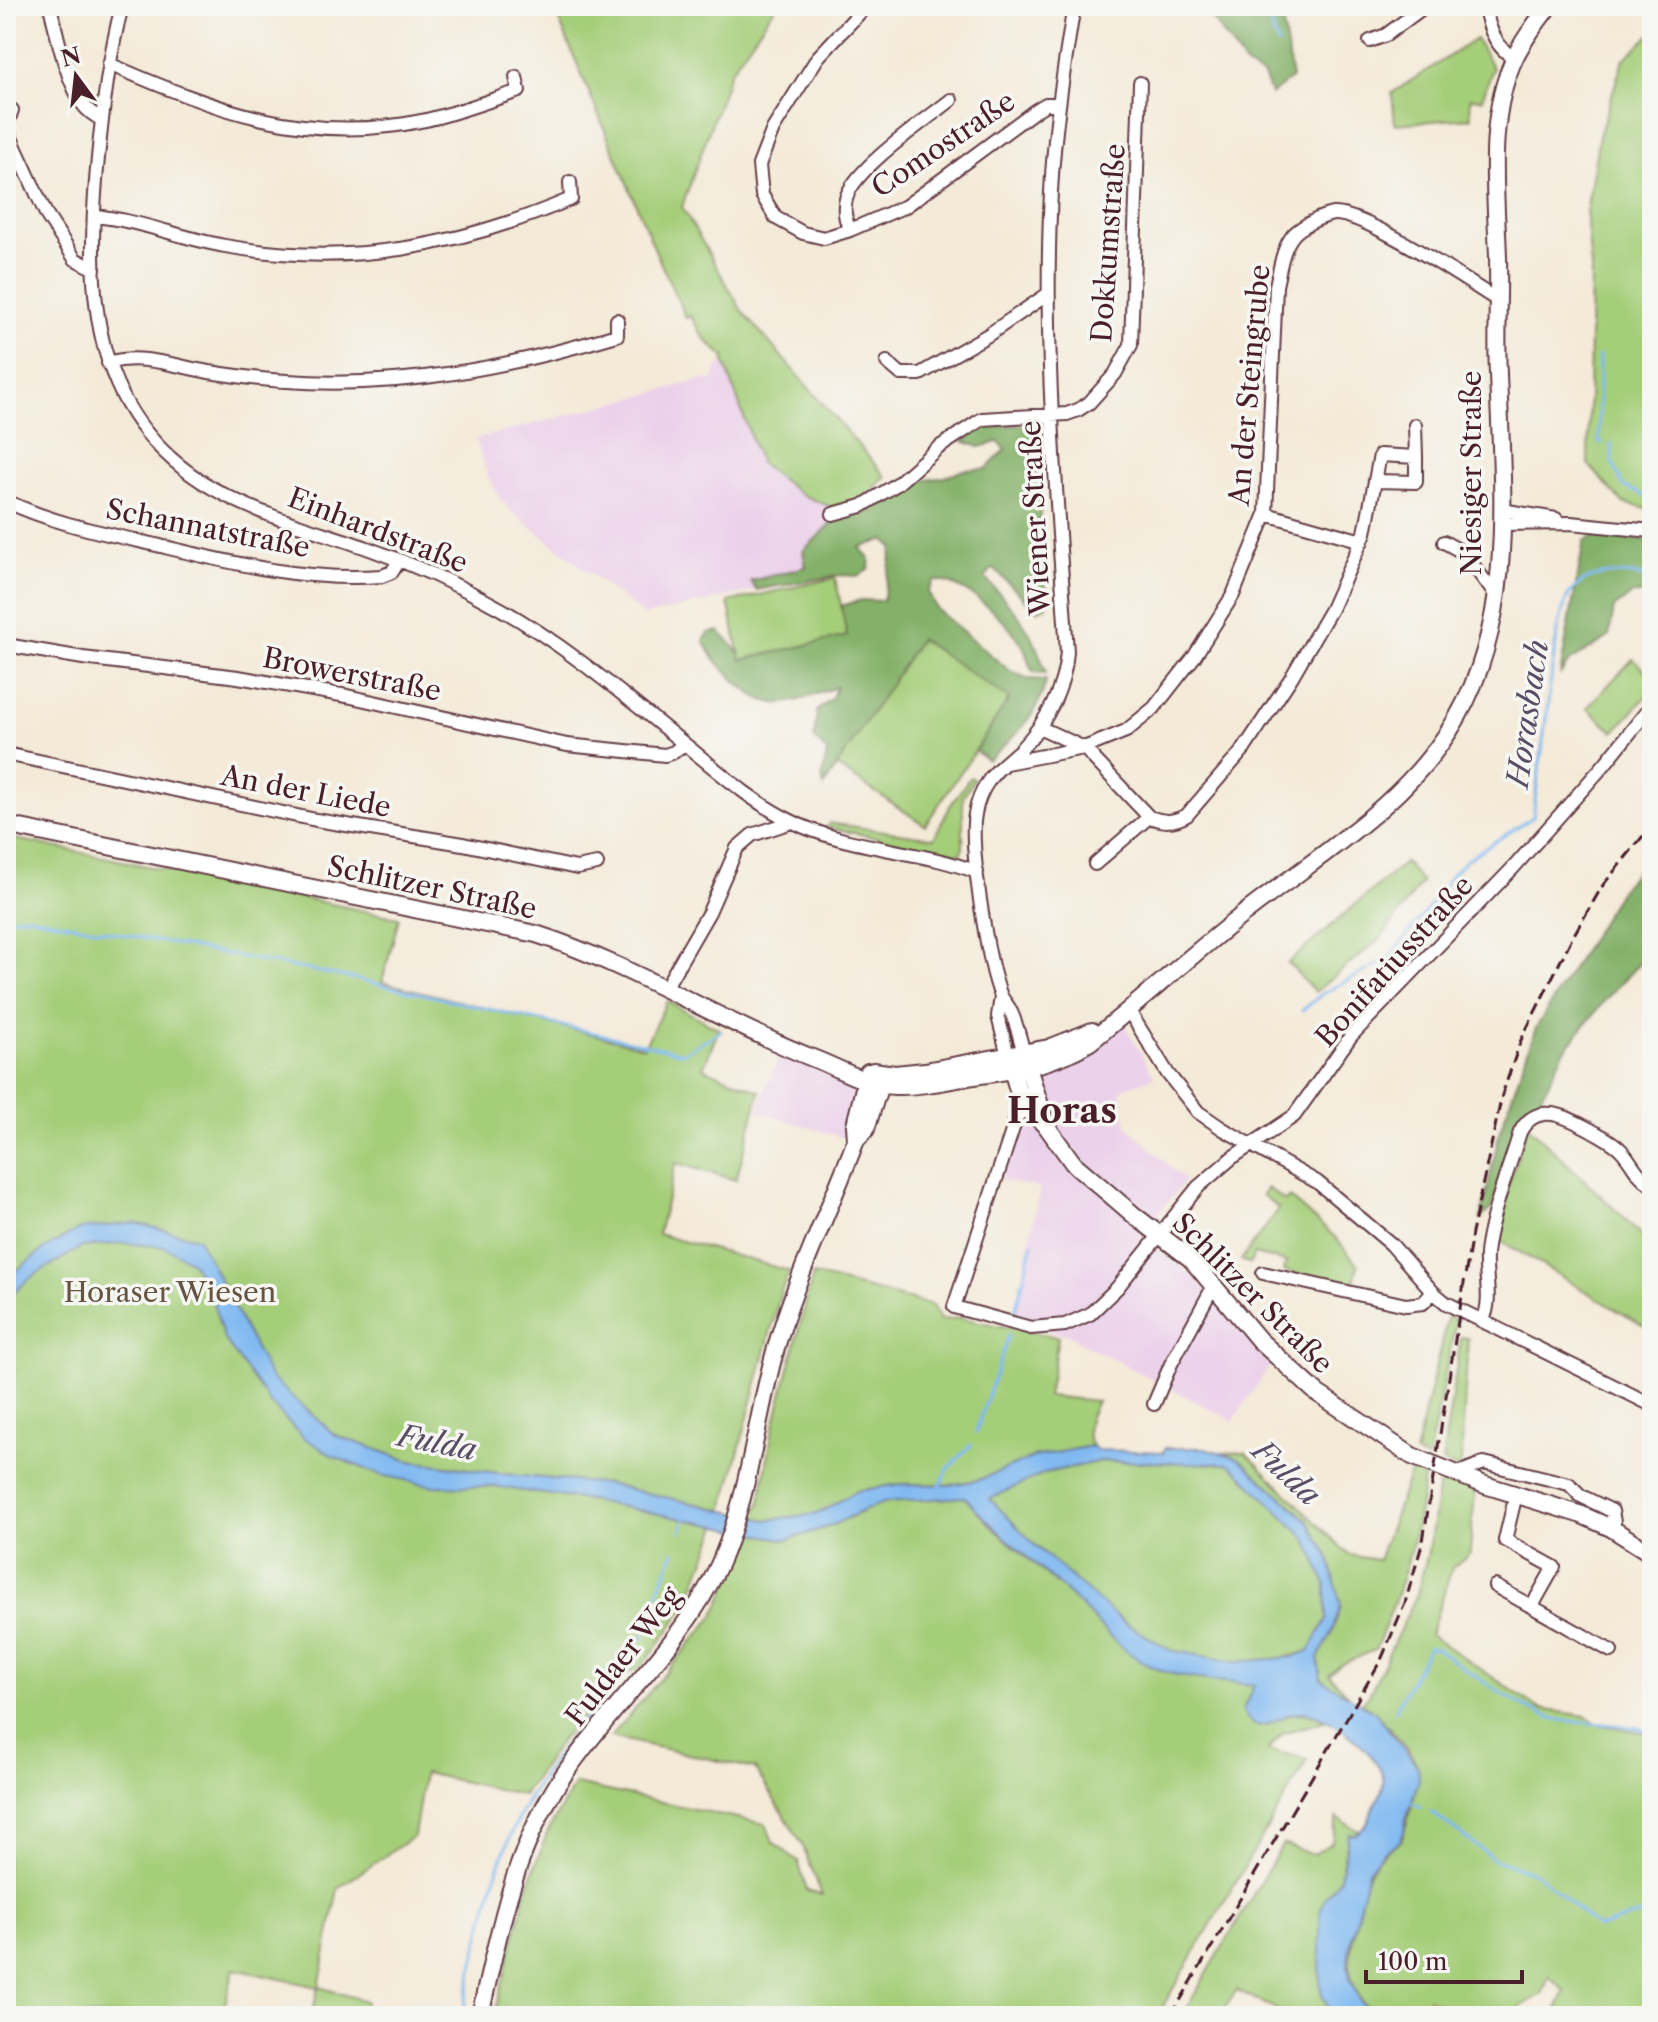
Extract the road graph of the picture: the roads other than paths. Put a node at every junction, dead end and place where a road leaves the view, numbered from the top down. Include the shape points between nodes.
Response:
1 (50, 6) edge
2 (122, 6) edge
3 (866, 6) edge
4 (1074, 6) edge
5 (1425, 6) edge
6 (1485, 6) edge
7 (1549, 6) edge
8 (1370, 41) dead end
9 (1514, 58) junction
10 (109, 64) junction
11 (516, 77) dead end
12 (1140, 83) dead end
13 (951, 100) dead end
14 (1059, 104) junction
15 (12, 110) dead end
16 (102, 120) junction
17 (570, 182) dead end
18 (94, 216) junction
19 (850, 230) junction
20 (94, 269) junction
21 (1048, 294) junction
22 (1497, 300) junction
23 (617, 320) dead end
24 (887, 362) dead end
25 (108, 363) junction
26 (1052, 415) junction
27 (1415, 425) dead end
28 (1416, 457) junction
29 (1377, 481) junction
30 (6, 501) edge
31 (833, 514) dead end
32 (1266, 514) junction
33 (1502, 517) junction
34 (1652, 531) edge
35 (1362, 541) junction
36 (1444, 542) dead end
37 (399, 561) junction
38 (1497, 597) junction
39 (6, 645) edge
40 (1652, 705) edge
41 (1039, 727) junction
42 (684, 744) junction
43 (1084, 748) junction
44 (6, 754) edge
45 (1004, 763) junction
46 (1149, 817) junction
47 (792, 822) junction
48 (6, 825) edge
49 (597, 864) dead end
50 (1095, 864) dead end
51 (977, 872) junction
52 (664, 990) junction
53 (1129, 1011) junction
54 (1018, 1061) junction
55 (875, 1077) junction
56 (1028, 1109) junction
57 (1047, 1127) junction
58 (1253, 1145) junction
59 (1650, 1184) edge
60 (1159, 1234) junction
61 (1263, 1273) dead end
62 (1214, 1285) junction
63 (1433, 1292) junction
64 (1483, 1320) junction
65 (1154, 1404) dead end
66 (1652, 1405) edge
67 (1449, 1472) junction
68 (1516, 1494) junction
69 (1611, 1528) junction
70 (1652, 1554) edge
71 (1495, 1586) dead end
72 (1532, 1606) junction
73 (1611, 1651) dead end
74 (480, 2016) edge

1 - 16 street via 82,102
2 - 10 street, Einhardstraße
3 - 19 street, Comostraße via 818,57 773,129 759,165 762,195 776,218 824,238
4 - 14 street, Wiener Straße
5 - 8 street
6 - 9 street via 1494,39
7 - 9 main road, Niesiger Straße
9 - 22 main road, Niesiger Straße via 1500,105 1496,145
10 - 11 street via 227,111 319,128 390,126 453,113 519,91
10 - 16 street, Einhardstraße
12 - 26 street, Dokkumstraße via 1131,345 1115,374 1089,403
13 - 19 street via 855,179 846,199
14 - 19 street, Comostraße via 1036,110 906,206
14 - 21 street, Wiener Straße
15 - 20 street via 6,127 47,216 75,259
16 - 18 street, Einhardstraße
17 - 18 street via 571,199 517,221 440,243 357,254 263,252
18 - 20 street, Einhardstraße
20 - 25 street, Einhardstraße via 97,326
21 - 24 street via 920,374 901,374
21 - 26 street, Wiener Straße
22 - 32 street, An der Steingrube via 1356,219 1334,214 1295,233 1284,250 1276,286
22 - 33 main road, Niesiger Straße
23 - 25 street via 617,335 578,347 403,381 288,382 140,358
25 - 37 street, Einhardstraße via 136,419 194,476 251,507
26 - 31 street, Dokkumstraße via 982,419 874,499
26 - 41 street, Wiener Straße via 1067,652 1062,685
27 - 28 street
28 - 29 street via 1380,455
28 - 29 street via 1416,482
29 - 35 street
30 - 37 street, Schannatstraße via 76,526 282,572 377,577 392,572
32 - 35 street
32 - 43 street, An der Steingrube via 1233,595 1186,667 1154,708 1126,731
33 - 34 street
33 - 38 main road, Niesiger Straße
35 - 46 street via 1331,609 1244,749 1187,815 1175,822
36 - 38 street via 1464,553
37 - 42 street, Einhardstraße via 536,630
38 - 53 main road, Niesiger Straße via 1472,689 1426,763 1374,815 1205,944
39 - 42 street, Browerstraße via 316,690 567,745 665,755
40 - 58 street, Bonifatiusstraße via 1514,867 1351,1036 1294,1116
41 - 43 street
41 - 45 street, Wiener Straße
42 - 47 street, Einhardstraße
43 - 45 street, An der Steingrube
43 - 46 street
44 - 49 street, An der Liede via 316,820 577,868
45 - 51 street, Wiener Straße via 982,792 975,813
46 - 50 street
47 - 51 street, Einhardstraße
47 - 52 street via 752,835 737,848 709,912
48 - 52 main road, Schlitzer Straße via 511,927 583,951
51 - 54 street, Wiener Straße via 1001,997 998,1016
52 - 55 main road, Schlitzer Straße via 768,1041
53 - 54 main road, Niesiger Straße via 1076,1051 1048,1063
53 - 58 street via 1183,1097
54 - 55 main road, Schlitzer Straße via 902,1086
54 - 56 main road, Schlitzer Straße
54 - 57 main road, Schlitzer Straße
55 - 74 main road, Fuldaer Weg via 855,1125 856,1140 783,1323 739,1510 720,1564 677,1636 565,1773 536,1823 512,1883
56 - 57 main road, Schlitzer Straße
56 - 60 street, Bonifatiusstraße via 1017,1116 954,1307 1031,1328 1065,1325 1090,1314 1117,1288
57 - 60 main road, Schlitzer Straße via 1083,1173
58 - 60 street, Bonifatiusstraße via 1198,1187
58 - 63 street via 1350,1208
59 - 64 street via 1639,1177 1623,1151 1602,1136 1557,1114 1531,1118 1520,1132 1488,1238 1488,1304
60 - 62 main road, Schlitzer Straße
61 - 63 street via 1406,1305 1423,1303
62 - 65 street
62 - 67 main road, Schlitzer Straße via 1259,1340 1317,1393 1412,1456
63 - 64 street
64 - 66 street
67 - 68 main road, Schlitzer Straße
67 - 69 street via 1484,1463 1569,1484 1612,1511
68 - 69 main road, Schlitzer Straße
68 - 72 street via 1505,1540 1554,1567
69 - 70 main road, Schlitzer Straße
71 - 72 street
72 - 73 street

